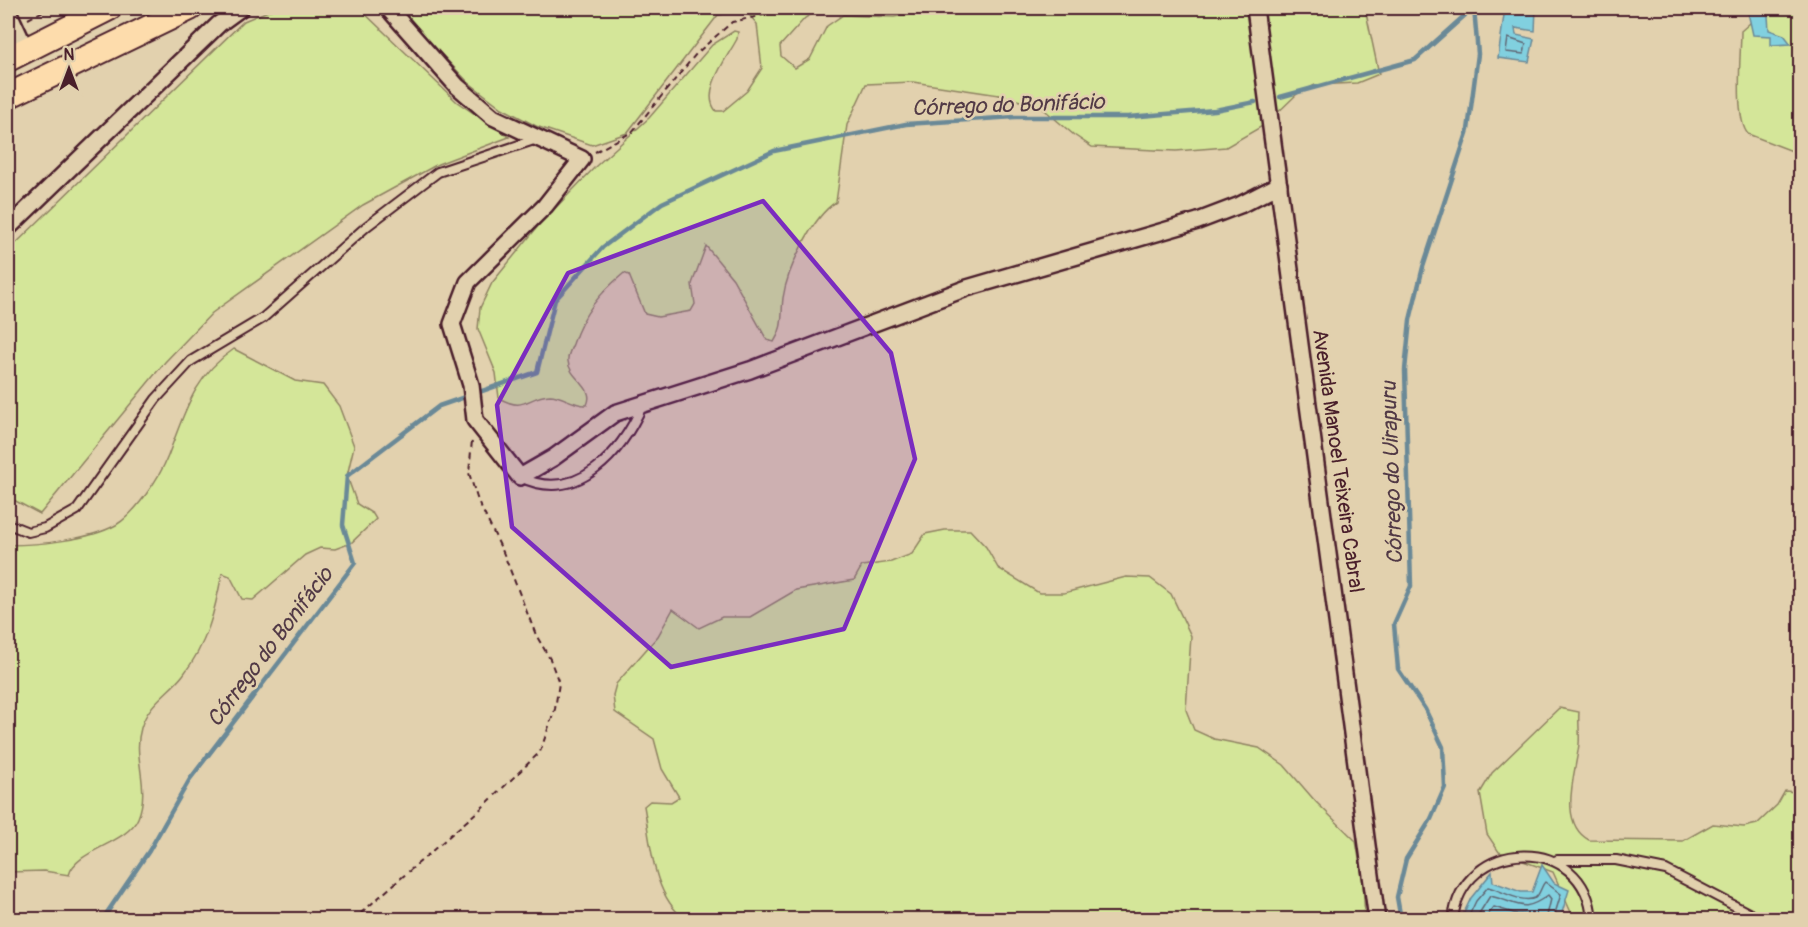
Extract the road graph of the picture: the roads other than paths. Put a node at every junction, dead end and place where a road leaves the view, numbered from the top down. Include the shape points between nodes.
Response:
1 (109, 8) edge
2 (190, 8) edge
3 (241, 8) edge
4 (388, 8) edge
5 (1255, 8) edge
6 (8, 11) edge
7 (17, 54) edge
8 (8, 96) edge
9 (538, 139) junction
10 (1279, 185) junction
11 (8, 228) edge
12 (643, 404) junction
13 (520, 477) junction
14 (8, 524) edge
15 (1557, 860) junction
16 (1377, 920) edge
17 (1453, 920) edge
18 (1592, 920) edge
19 (1762, 920) edge

1 - 7 main road
2 - 8 main road
3 - 11 street via 219,24
4 - 9 street via 457,86 493,117
5 - 10 street, Avenida Manoel Teixeira Cabral
6 - 7 street
9 - 13 street via 582,159 545,206 468,282 452,324 471,385 475,420
9 - 14 lane via 438,172 367,226 263,318 191,361 156,399 77,510 45,528 28,532
10 - 12 street via 1240,206 1198,221 967,288 750,370
10 - 16 street, Avenida Manoel Teixeira Cabral
12 - 13 street via 615,413
12 - 13 lane via 631,432 613,454 581,478 539,486
15 - 17 lane via 1515,856 1484,866 1461,891
15 - 18 lane via 1584,888
15 - 19 lane via 1616,860 1666,870

